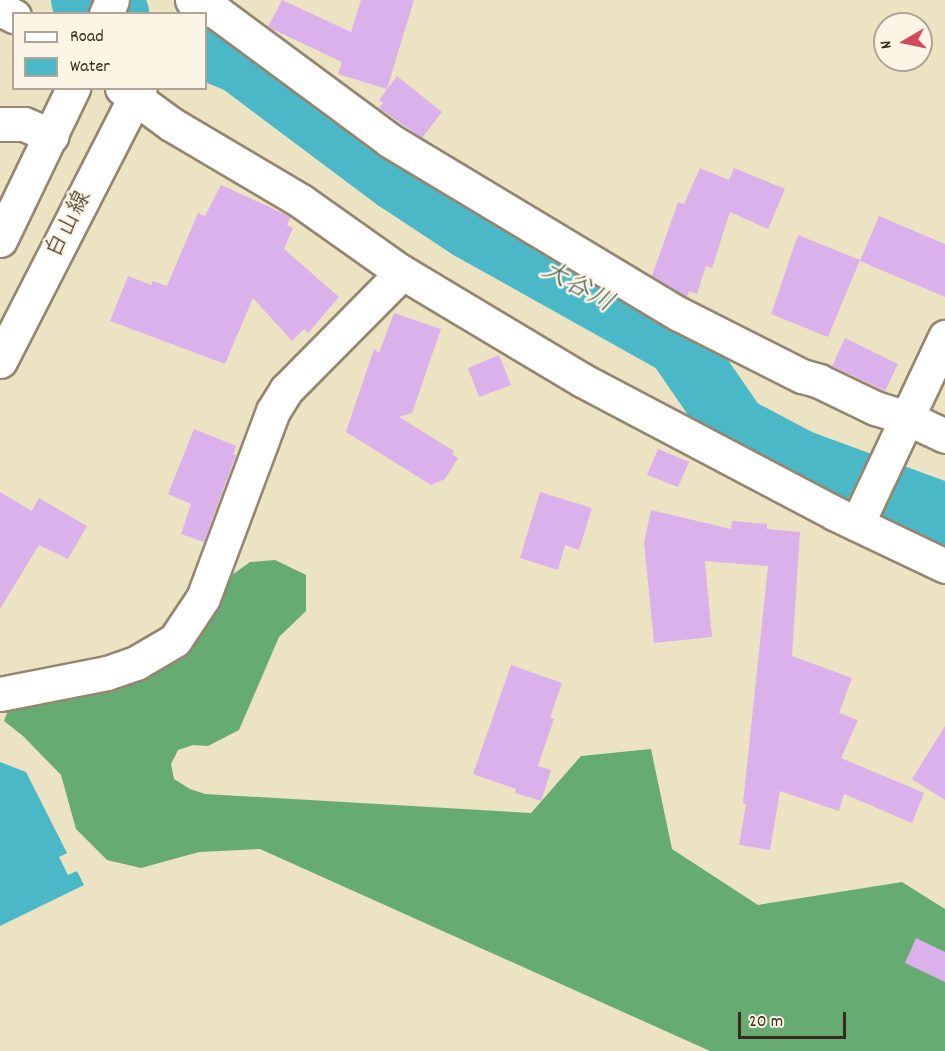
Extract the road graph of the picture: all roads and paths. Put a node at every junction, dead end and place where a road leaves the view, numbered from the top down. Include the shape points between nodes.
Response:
1 (180, 4) edge
2 (72, 90) edge
3 (132, 92) edge
4 (0, 124) edge
5 (52, 136) junction
6 (0, 240) edge
7 (400, 271) junction
8 (945, 337) edge
9 (0, 361) edge
10 (904, 425) junction
11 (945, 436) edge
12 (860, 517) junction
13 (945, 566) edge
14 (0, 694) edge

1 - 10 street via 219,14 389,140 679,314
2 - 5 street
3 - 7 street via 301,201
3 - 9 street, 白山線
4 - 5 street via 24,124
5 - 6 street
7 - 12 street via 582,380
7 - 14 street via 286,390 273,411 203,598 175,640 136,663 107,673
8 - 10 street
10 - 11 street
10 - 12 street
12 - 13 street

